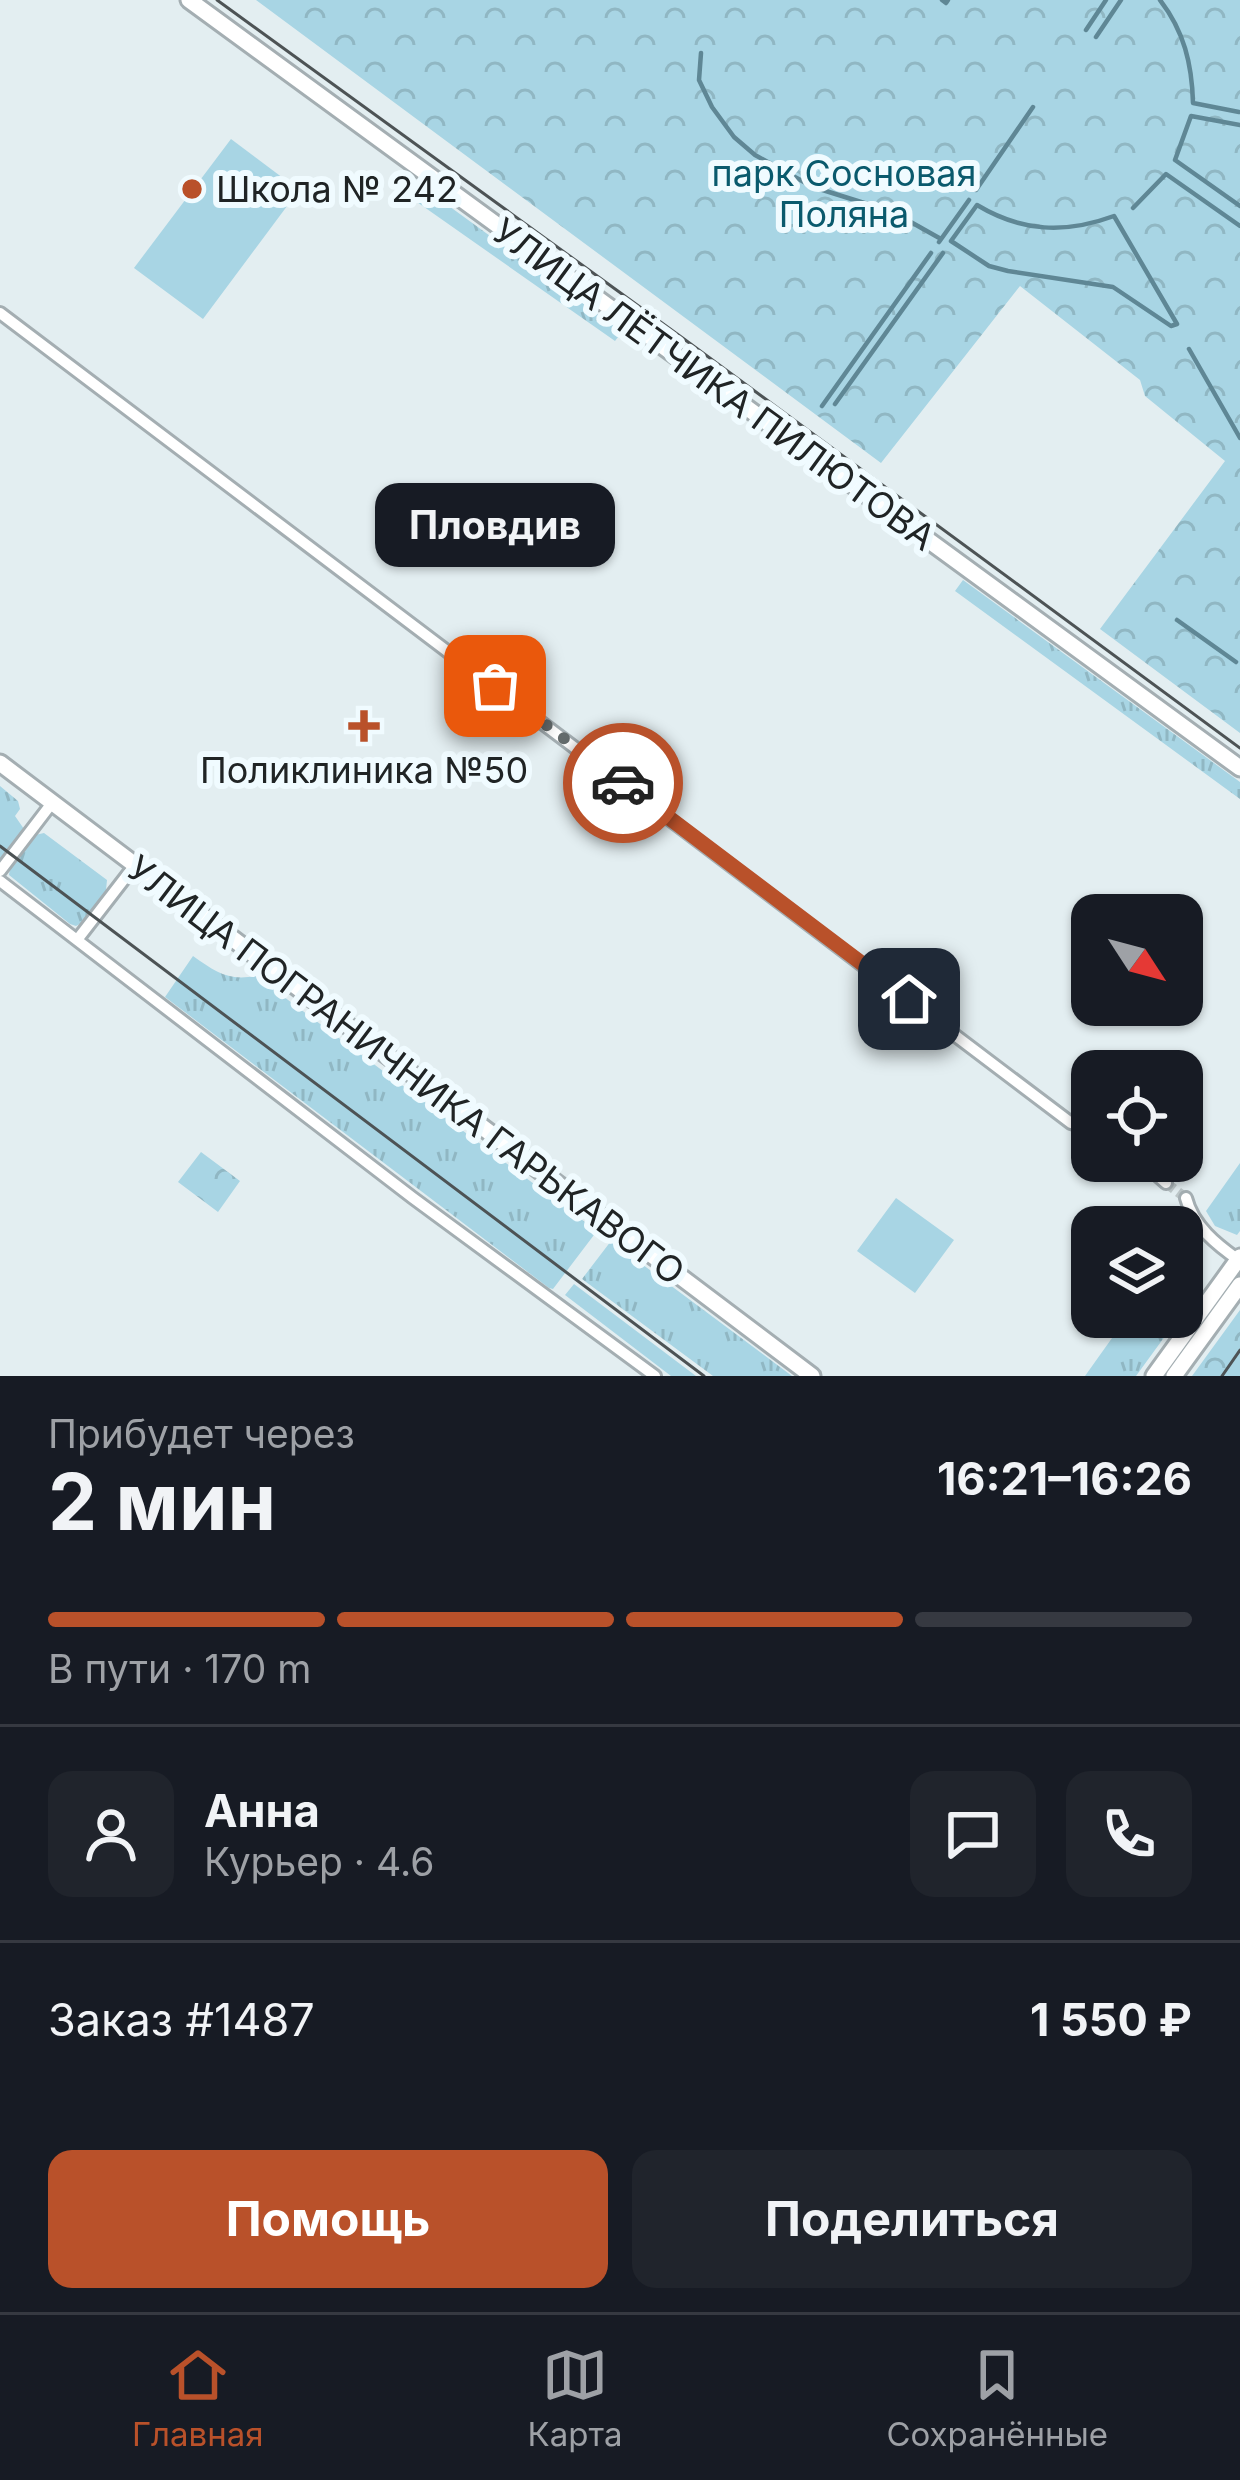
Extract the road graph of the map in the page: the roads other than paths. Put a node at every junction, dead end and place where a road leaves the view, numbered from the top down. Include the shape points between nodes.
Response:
1 (189, 0) edge
2 (0, 313) edge
3 (0, 764) edge
4 (1240, 768) edge
5 (52, 803) junction
6 (135, 865) junction
7 (0, 871) edge
8 (0, 881) edge
9 (77, 940) junction
10 (1071, 1123) edge
11 (1186, 1198) tunnel mouth
12 (1239, 1259) edge
13 (1240, 1285) edge
14 (655, 1376) edge
15 (812, 1376) edge
16 (1154, 1376) edge
17 (1174, 1376) edge

1 - 4 street, УЛИЦА ЛЁТЧИКА ПИЛЮТОВА
2 - 10 street
3 - 5 street, УЛИЦА ПОГРАНИЧНИКА ГАРЬКАВОГО
5 - 6 street, УЛИЦА ПОГРАНИЧНИКА ГАРЬКАВОГО
5 - 7 street
6 - 9 street
6 - 15 street, УЛИЦА ПОГРАНИЧНИКА ГАРЬКАВОГО
8 - 9 street
9 - 14 street
11 - 12 street via 1206,1234
12 - 16 street
13 - 17 street

